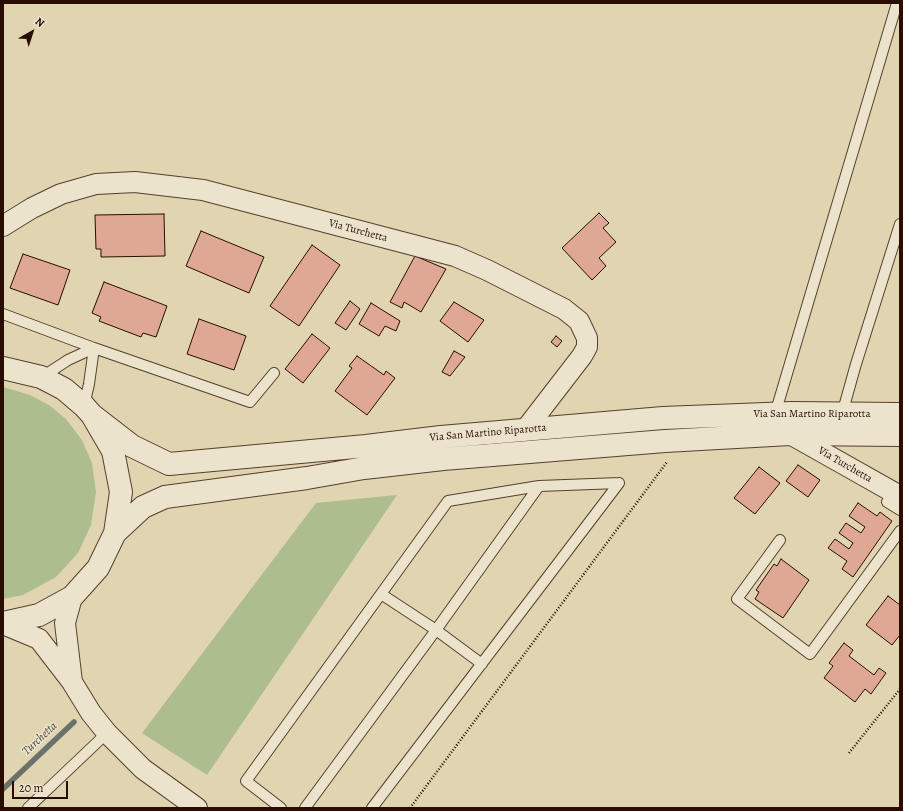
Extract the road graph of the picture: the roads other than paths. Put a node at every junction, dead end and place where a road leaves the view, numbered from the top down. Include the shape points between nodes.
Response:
1 (897, 3) edge
2 (900, 224) edge
3 (3, 226) edge
4 (3, 314) edge
5 (94, 348) junction
6 (3, 368) edge
7 (274, 373) dead end
8 (41, 377) junction
9 (88, 410) junction
10 (775, 414) junction
11 (842, 414) junction
12 (900, 414) edge
13 (525, 430) junction
14 (790, 434) junction
15 (900, 435) edge
16 (539, 486) junction
17 (897, 500) edge
18 (900, 531) edge
19 (115, 533) junction
20 (780, 540) dead end
21 (381, 594) junction
22 (72, 597) junction
23 (3, 623) edge
24 (436, 630) junction
25 (482, 664) junction
26 (72, 682) junction
27 (107, 733) junction
28 (28, 808) edge
29 (197, 808) edge
30 (281, 808) edge
31 (305, 808) edge
32 (372, 808) edge

1 - 10 lane
2 - 11 lane
3 - 13 street, Via Turchetta via 61,194 96,184 135,182 203,190 455,256 564,309 579,321 587,338 587,347 582,356
4 - 5 lane
5 - 7 lane via 250,402
5 - 8 lane
5 - 9 lane
6 - 8 street, Via San Martino Riparotta
8 - 9 street, Via San Martino Riparotta via 64,389
9 - 13 street, Via San Martino Riparotta via 132,446 169,464
9 - 19 street via 113,451 121,492
10 - 11 street, Via San Martino Riparotta
10 - 13 street, Via San Martino Riparotta via 663,418
11 - 12 street, Via San Martino Riparotta
14 - 15 street, Via San Martino Riparotta
14 - 17 street, Via Turchetta
14 - 19 street, Via San Martino Riparotta via 665,441 443,459 165,497 143,507
16 - 21 lane via 448,501
16 - 24 lane
16 - 25 lane via 619,483
18 - 20 lane via 810,654 737,598
19 - 22 street via 98,568
21 - 24 lane
21 - 30 lane via 246,781
22 - 23 street via 39,615
22 - 26 street via 65,623
23 - 26 street via 39,639
24 - 25 lane
24 - 31 lane
25 - 32 lane
26 - 27 street
27 - 28 lane
27 - 29 street via 143,769

